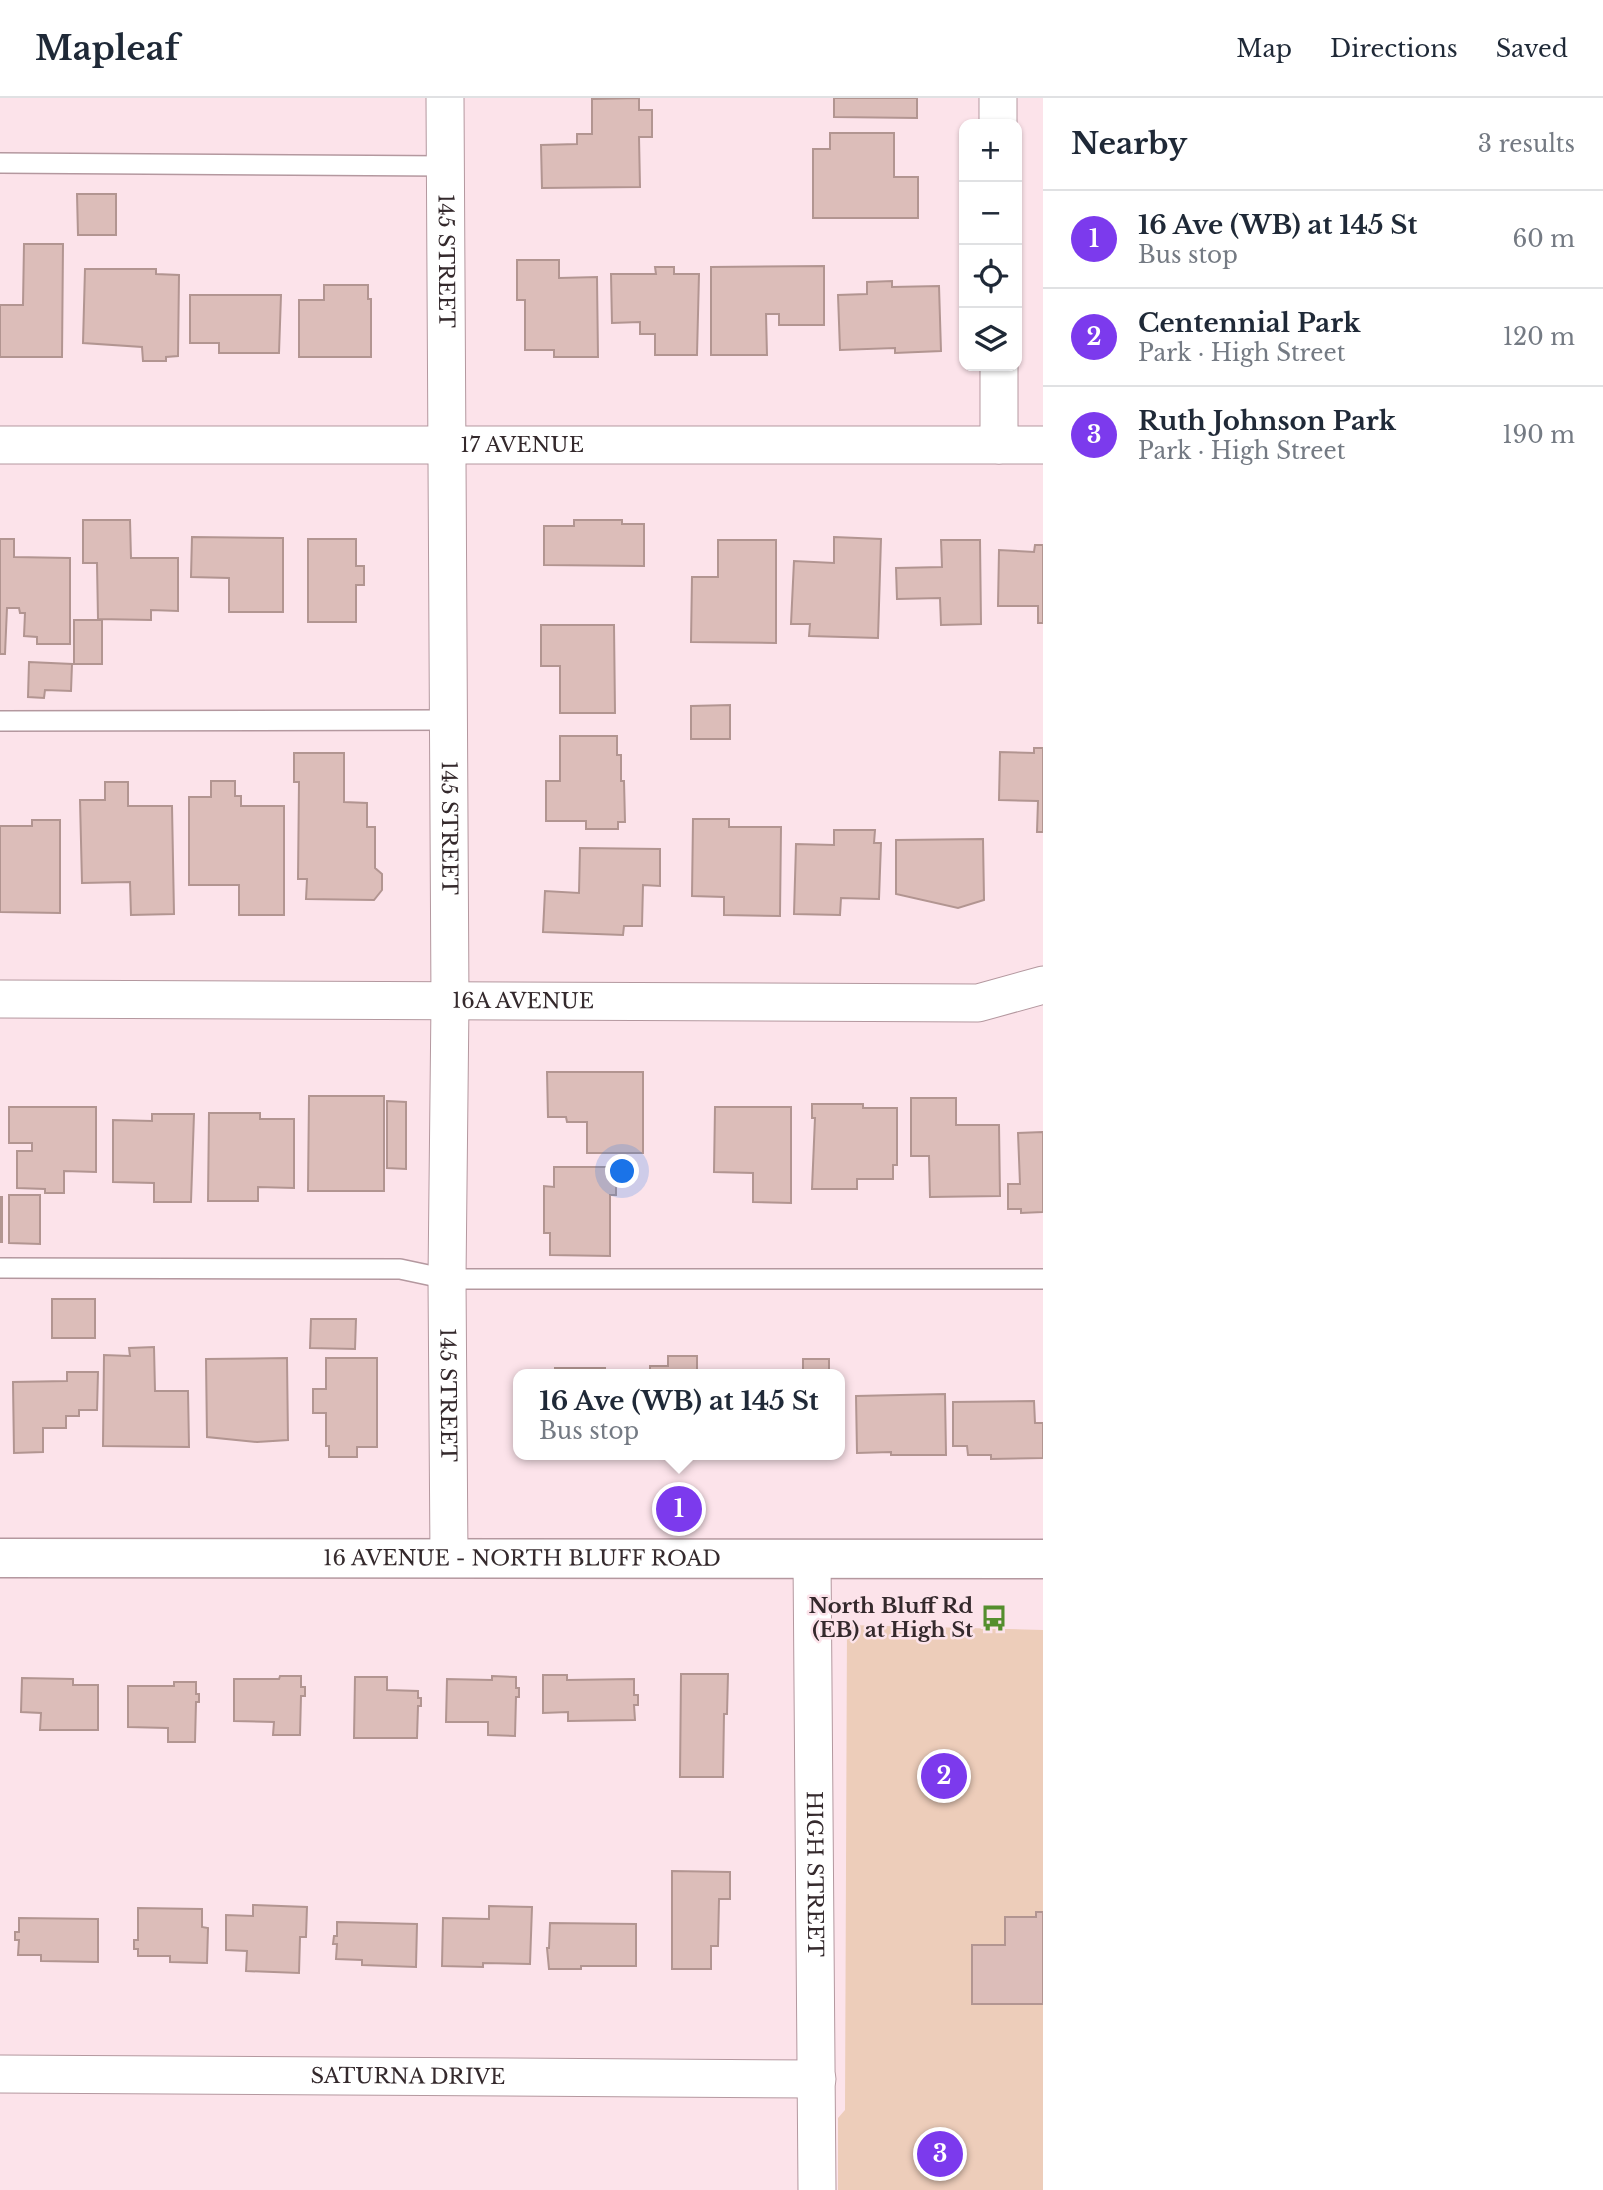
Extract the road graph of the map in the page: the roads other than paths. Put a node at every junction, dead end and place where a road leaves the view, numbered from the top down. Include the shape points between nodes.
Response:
1 (445, 98) edge
2 (998, 98) edge
3 (998, 119) edge
4 (0, 163) edge
5 (445, 166) junction
6 (999, 371) edge
7 (0, 445) edge
8 (999, 445) junction
9 (1043, 445) edge
10 (446, 446) junction
11 (449, 720) junction
12 (0, 721) edge
13 (1043, 985) edge
14 (0, 999) edge
15 (450, 1002) junction
16 (0, 1268) edge
17 (447, 1279) junction
18 (1043, 1279) edge
19 (449, 1557) junction
20 (0, 1558) edge
21 (812, 1559) junction
22 (1043, 1559) edge
23 (0, 2074) edge
24 (817, 2079) junction
25 (817, 2190) edge

1 - 5 street, 145 STREET
2 - 3 street
4 - 5 lane
5 - 10 street, 145 STREET
6 - 8 street
7 - 10 street, 17 AVENUE
8 - 9 street, 17 AVENUE
8 - 10 street, 17 AVENUE
10 - 11 street, 145 STREET
11 - 12 lane
11 - 15 street, 145 STREET
13 - 15 street, 16A AVENUE via 978,1003
14 - 15 street, 16A AVENUE
15 - 17 street, 145 STREET
16 - 17 lane via 400,1269
17 - 18 lane
17 - 19 street, 145 STREET
19 - 20 main road, 16 AVENUE - NORTH BLUFF ROAD
19 - 21 main road, 16 AVENUE - NORTH BLUFF ROAD
21 - 22 main road, 16 AVENUE - NORTH BLUFF ROAD
21 - 24 street, HIGH STREET
23 - 24 street, SATURNA DRIVE
24 - 25 street, HIGH STREET

